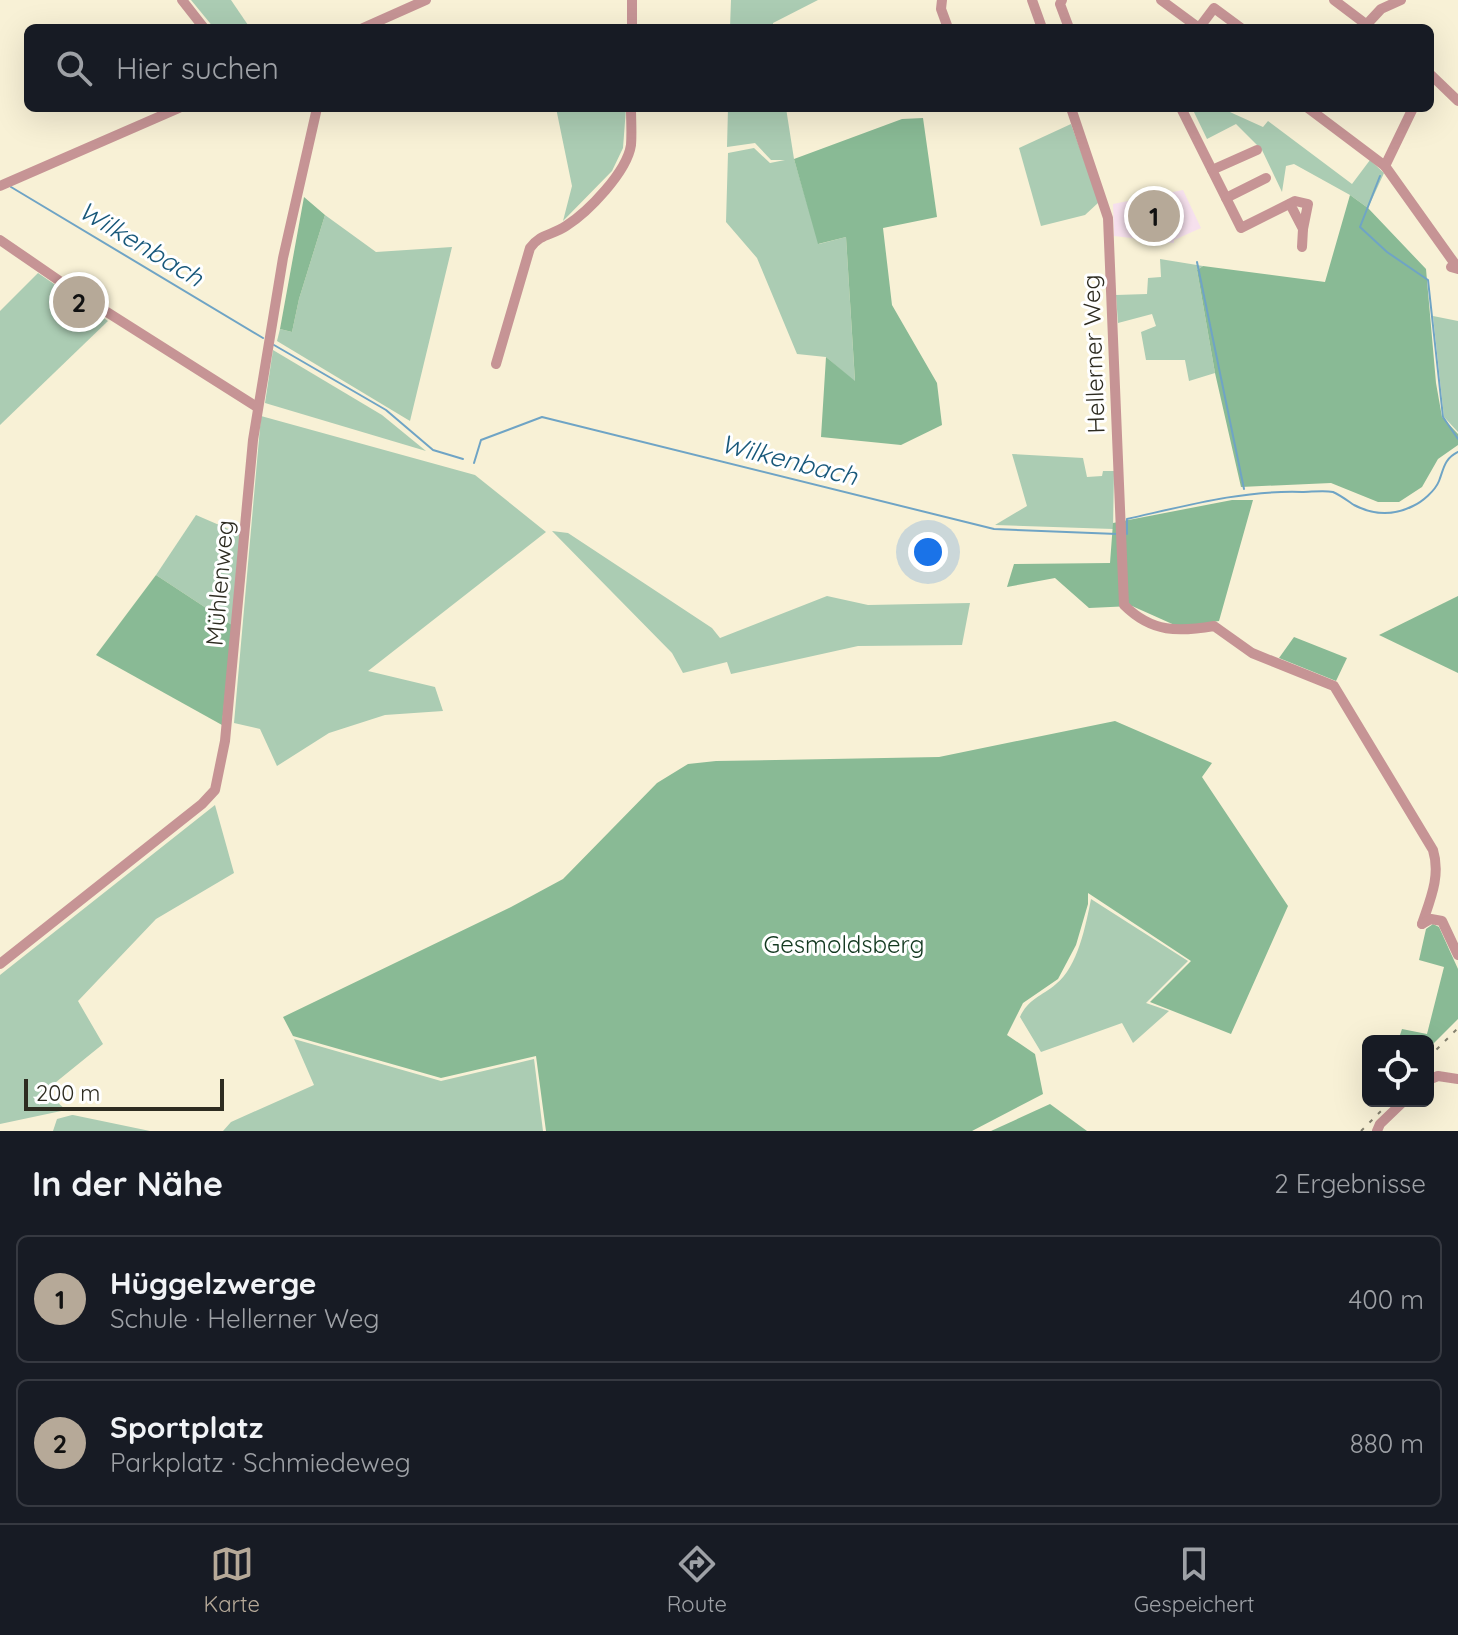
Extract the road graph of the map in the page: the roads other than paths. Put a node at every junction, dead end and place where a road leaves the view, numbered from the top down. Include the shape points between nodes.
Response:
1 (182, 0) edge
2 (426, 0) edge
3 (632, 0) edge
4 (942, 0) edge
5 (1032, 0) edge
6 (1062, 0) edge
7 (1161, 0) edge
8 (1334, 0) edge
9 (1401, 0) edge
10 (201, 24) edge
11 (372, 24) edge
12 (632, 24) edge
13 (947, 24) edge
14 (1041, 24) edge
15 (1068, 24) edge
16 (1194, 24) edge
17 (1202, 24) edge
18 (1227, 24) edge
19 (1364, 24) edge
20 (1368, 24) edge
21 (1434, 81) edge
22 (1458, 101) edge
23 (170, 112) edge
24 (316, 112) edge
25 (631, 112) edge
26 (1072, 112) edge
27 (1183, 112) edge
28 (1313, 112) edge
29 (1411, 112) edge
30 (1257, 150) dead end
31 (1385, 166) junction
32 (1212, 170) junction
33 (1266, 178) dead end
34 (0, 186) edge
35 (1226, 198) junction
36 (0, 240) edge
37 (1302, 247) dead end
38 (1457, 265) edge
39 (496, 364) dead end
40 (257, 407) junction
41 (1433, 892) junction
42 (1442, 921) junction
43 (1458, 955) edge
44 (0, 964) edge
45 (1434, 1078) edge
46 (1458, 1079) edge
47 (1398, 1107) edge
48 (1377, 1131) edge

1 - 10 street
2 - 11 street
3 - 12 street
4 - 13 street
5 - 14 street
6 - 15 street
7 - 16 street
8 - 19 street
9 - 20 street via 1381,9
17 - 18 street via 1214,8
21 - 22 street
23 - 34 street
24 - 40 street, Mühlenweg
25 - 39 street via 631,148 620,172 580,217 538,238 530,248
26 - 41 street, Hellerner Weg via 1108,218 1124,605 1171,631 1214,626 1252,653 1334,686 1433,850
27 - 32 street
28 - 31 street
29 - 31 street
30 - 32 street
31 - 38 street
32 - 35 street
33 - 35 street
35 - 37 street via 1241,228 1290,204 1303,229
36 - 40 street
40 - 44 street, Mühlenweg via 225,741 215,790
41 - 42 street
41 - 42 street via 1422,924
42 - 43 street
45 - 46 street
47 - 48 street

